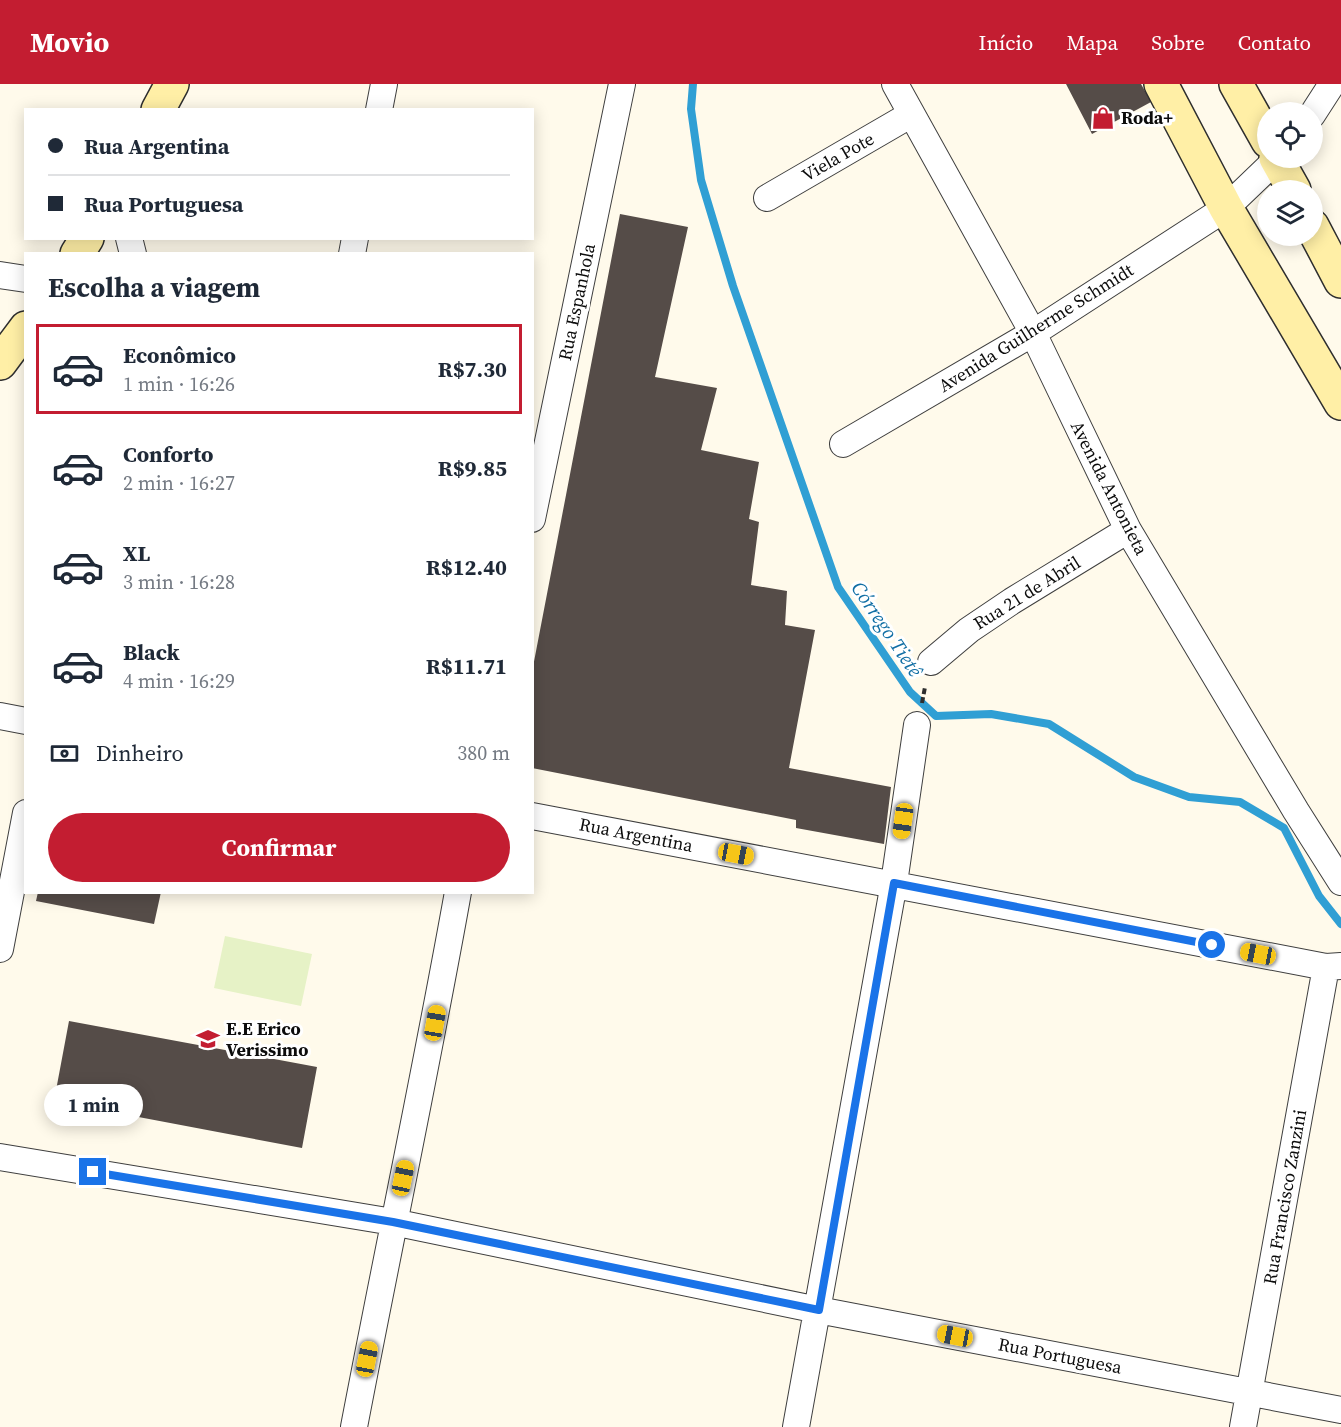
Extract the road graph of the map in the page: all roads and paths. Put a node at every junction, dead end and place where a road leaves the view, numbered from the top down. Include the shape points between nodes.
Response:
1 (172, 84) edge
2 (384, 84) edge
3 (622, 84) edge
4 (895, 84) edge
5 (1161, 84) edge
6 (1236, 84) edge
7 (1332, 84) edge
8 (1321, 102) edge
9 (159, 108) edge
10 (379, 108) edge
11 (910, 115) junction
12 (1257, 122) edge
13 (1262, 168) edge
14 (766, 198) dead end
15 (1226, 208) junction
16 (1323, 246) edge
17 (0, 275) edge
18 (24, 279) edge
19 (1341, 281) edge
20 (24, 331) edge
21 (1033, 333) junction
22 (0, 363) edge
23 (1341, 403) edge
24 (843, 444) dead end
25 (534, 509) edge
26 (1128, 530) junction
27 (931, 662) joint
28 (0, 716) edge
29 (24, 721) edge
30 (917, 725) joint
31 (534, 816) edge
32 (24, 823) edge
33 (1341, 882) edge
34 (894, 883) junction
35 (458, 894) edge
36 (0, 949) edge
37 (1334, 966) edge
38 (0, 1157) edge
39 (393, 1222) junction
40 (819, 1310) junction
41 (1250, 1392) junction
42 (1341, 1410) edge
43 (354, 1427) edge
44 (796, 1427) edge
45 (1243, 1427) edge

1 - 9 main road
2 - 10 street
3 - 25 street, Rua Espanhola
4 - 11 street, Avenida Antonieta
5 - 15 main road
6 - 12 main road
7 - 8 street
11 - 14 street, Viela Pote
11 - 21 street, Avenida Antonieta
13 - 15 street, Avenida Guilherme Schmidt
15 - 21 street, Avenida Guilherme Schmidt
15 - 23 main road
16 - 19 main road
17 - 18 street
20 - 22 main road
21 - 24 street, Avenida Guilherme Schmidt
21 - 26 street, Avenida Antonieta
26 - 27 street, Rua 21 de Abril via 1011,601
26 - 33 street, Avenida Antonieta
27 - 30 path
28 - 29 street
30 - 34 street
31 - 34 street, Rua Argentina
32 - 36 street
34 - 37 street, Rua Argentina
34 - 40 street
35 - 39 street
37 - 41 street, Rua Francisco Zanzini
38 - 39 street, Rua Portuguesa
39 - 40 street, Rua Portuguesa
39 - 43 street
40 - 41 street, Rua Portuguesa
40 - 44 street
41 - 42 street, Rua Portuguesa
41 - 45 street, Rua Francisco Zanzini

